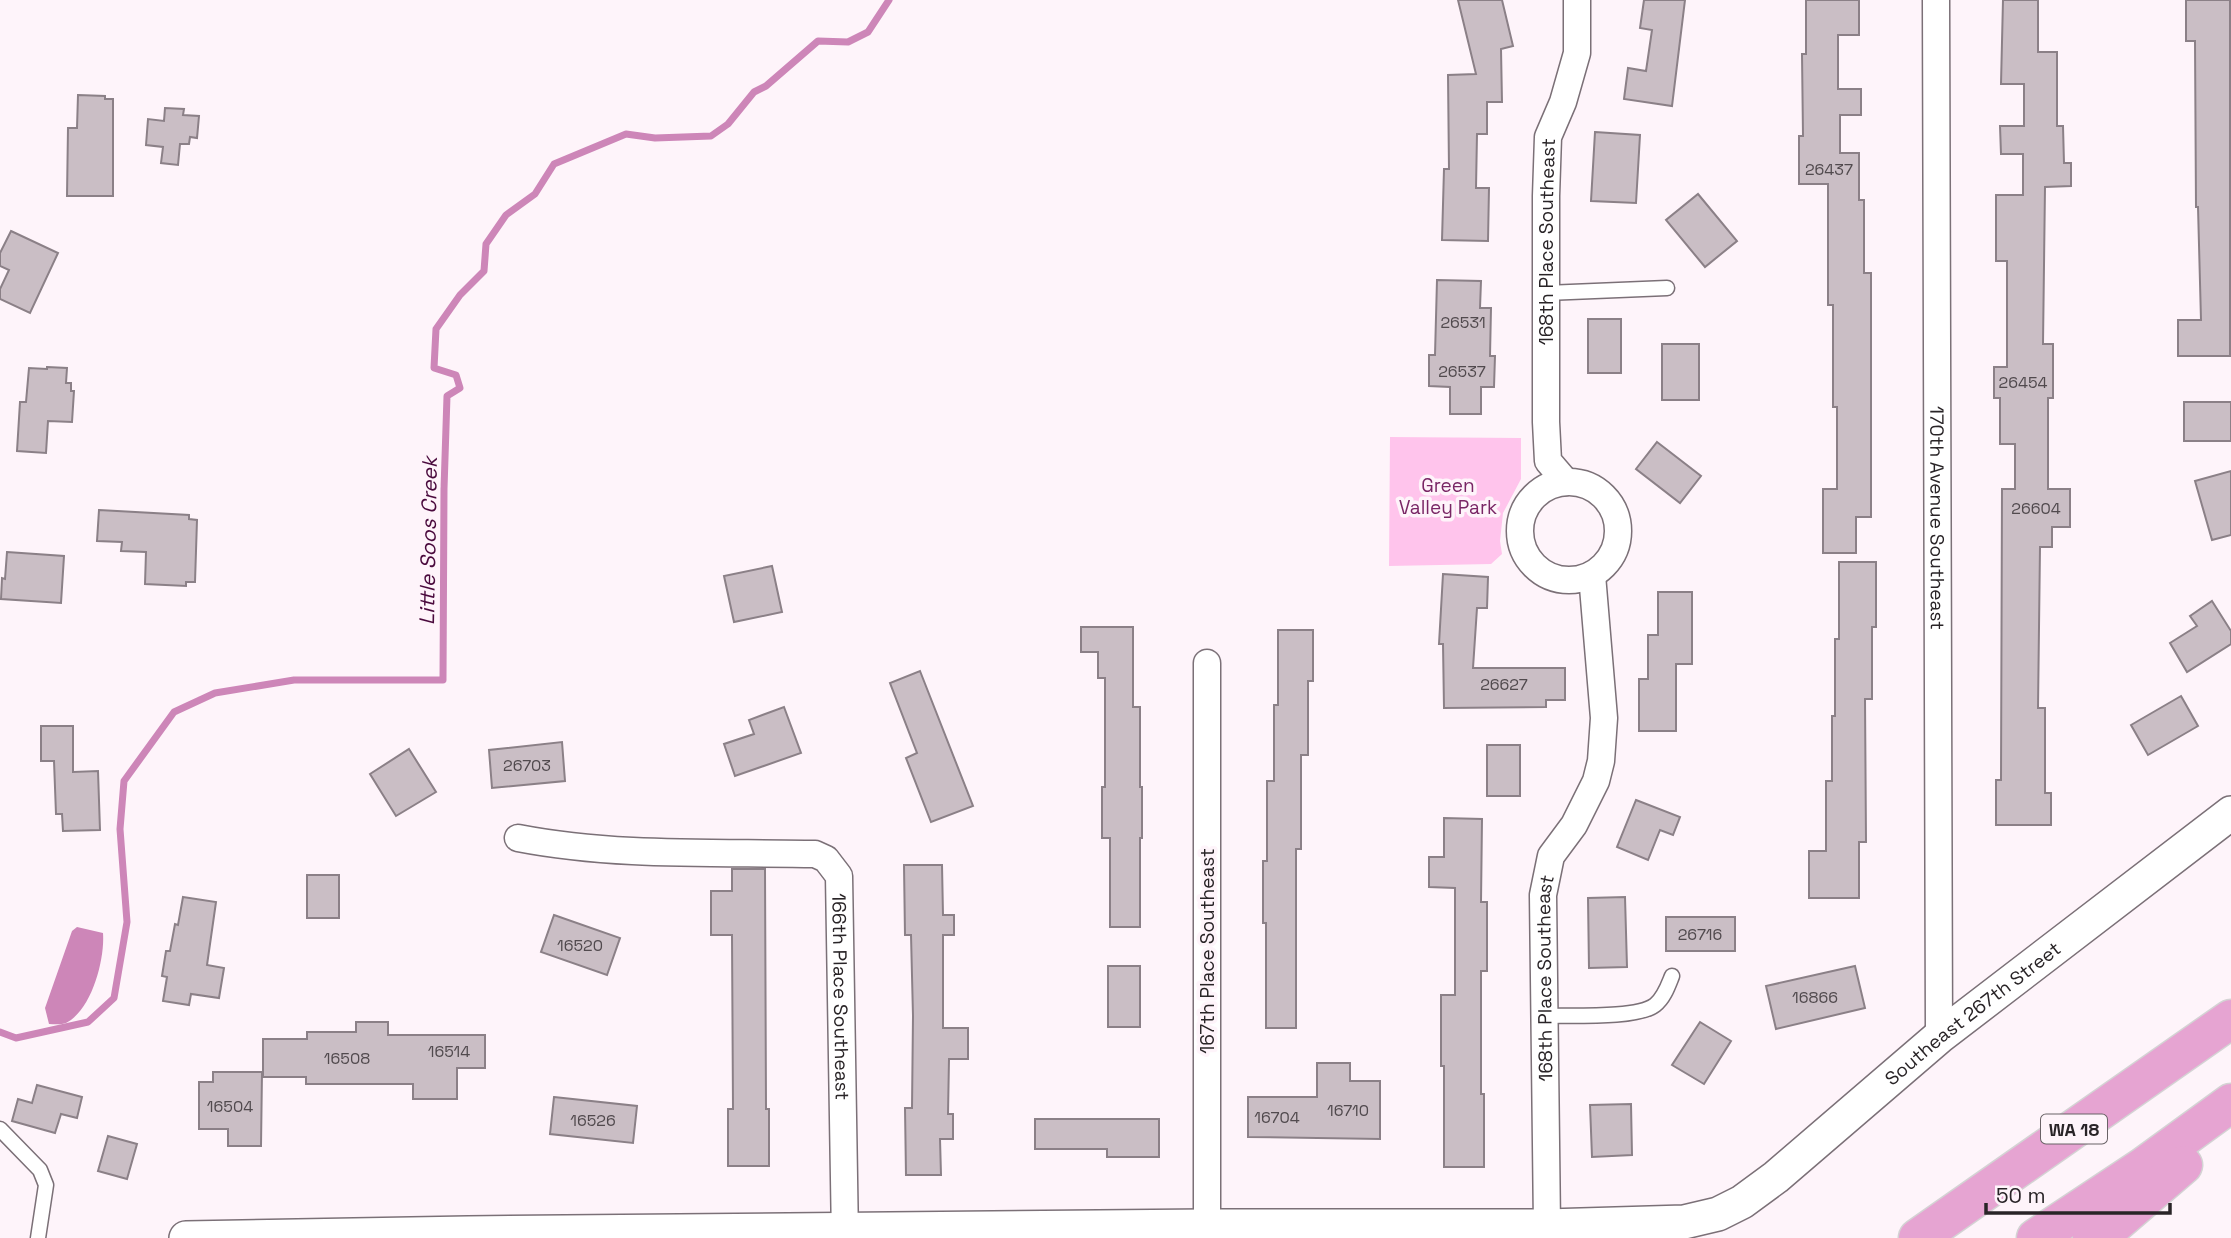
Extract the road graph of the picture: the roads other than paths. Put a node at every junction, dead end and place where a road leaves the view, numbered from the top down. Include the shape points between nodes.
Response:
1 (1577, 0) edge
2 (1936, 0) edge
3 (1667, 288) dead end
4 (1546, 293) junction
5 (1566, 482) junction
6 (1591, 575) junction
7 (1207, 663) dead end
8 (2231, 813) edge
9 (518, 838) dead end
10 (1672, 976) dead end
11 (1544, 1016) junction
12 (2231, 1019) edge
13 (1939, 1037) junction
14 (2231, 1104) edge
15 (2231, 1125) edge
16 (0, 1129) edge
17 (1548, 1226) junction
18 (1207, 1232) edge
19 (845, 1235) edge
20 (468, 1236) edge
21 (38, 1238) edge
22 (186, 1238) edge
23 (1918, 1238) edge
24 (2036, 1238) edge
25 (2092, 1238) edge

1 - 4 street, 168th Place Southeast via 1575,64 1548,137
2 - 13 street, 170th Avenue Southeast
3 - 4 lane
4 - 5 street, 168th Place Southeast via 1548,461
5 - 6 street via 1598,491 1616,518 1614,551
5 - 6 street via 1550,486 1526,506 1520,537 1524,552 1533,565 1560,580
6 - 11 street, 168th Place Southeast via 1604,718 1601,761 1574,825 1551,856 1543,895
7 - 18 street, 167th Place Southeast
8 - 13 street, Southeast 267th Street
9 - 19 street, 166th Place Southeast via 599,850 815,854 826,859 839,876
10 - 11 lane via 1655,1005 1643,1010
11 - 17 street, 168th Place Southeast
12 - 23 highway, WA 18
13 - 17 street, Southeast 267th Street via 1776,1177 1718,1214 1684,1222
14 - 24 highway
15 - 25 highway
16 - 21 lane via 40,1170 46,1185
17 - 18 street, Southeast 267th Street
18 - 19 street, Southeast 267th Street
19 - 20 street, Southeast 267th Street
20 - 22 street, Southeast 267th Street

